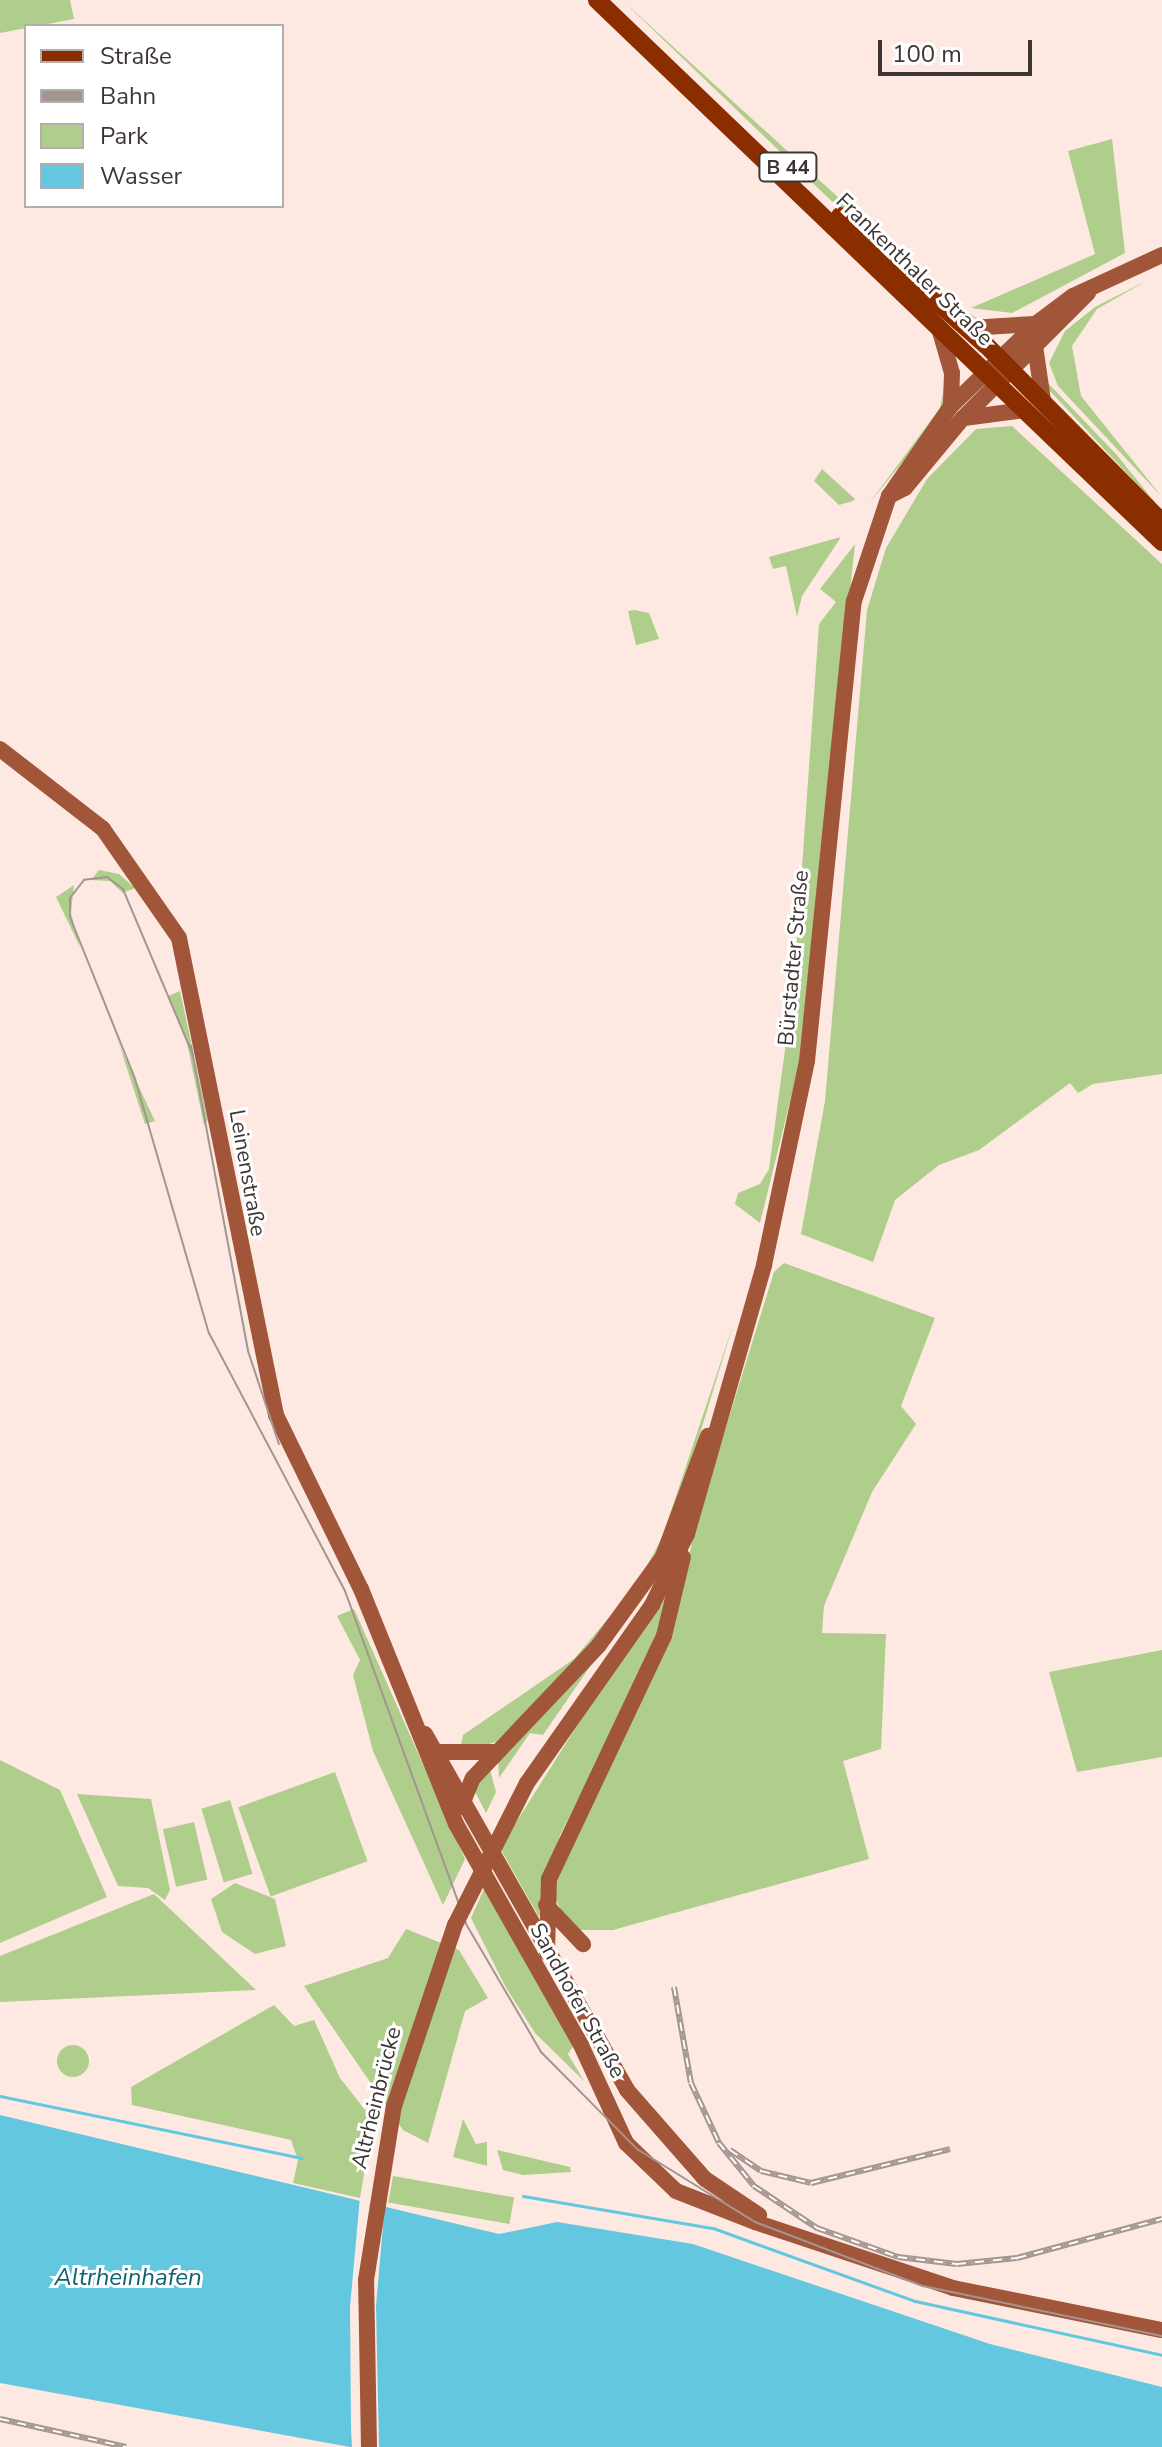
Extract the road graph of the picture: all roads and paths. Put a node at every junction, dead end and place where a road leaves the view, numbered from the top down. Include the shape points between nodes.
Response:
1 (597, 0) edge
2 (612, 0) edge
3 (1162, 255) edge
4 (1162, 266) edge
5 (1138, 268) junction
6 (1088, 291) junction
7 (1037, 323) junction
8 (939, 328) junction
9 (969, 328) junction
10 (1035, 346) junction
11 (1006, 364) junction
12 (992, 378) junction
13 (1043, 400) junction
14 (1025, 410) junction
15 (957, 412) junction
16 (1162, 522) edge
17 (1162, 542) edge
18 (0, 749) edge
19 (271, 1397) joint
20 (717, 1420) junction
21 (687, 1534) junction
22 (663, 1557) junction
23 (628, 1633) junction
24 (403, 1695) junction
25 (435, 1752) junction
26 (494, 1752) junction
27 (527, 1783) joint
28 (462, 1802) junction
29 (456, 1824) junction
30 (546, 1905) junction
31 (583, 1944) dead end
32 (540, 1959) junction
33 (804, 2237) junction
34 (1162, 2330) edge
35 (369, 2447) edge

1 - 8 main road, Frankenthaler Straße / B 44
2 - 9 main road, Frankenthaler Straße / B 44
3 - 5 main road
4 - 5 main road
5 - 6 main road
6 - 7 main road
6 - 10 main road
7 - 9 main road
7 - 11 main road
8 - 12 main road, Frankenthaler Straße / B 44
8 - 15 main road
9 - 11 main road, Frankenthaler Straße / B 44
10 - 11 main road
10 - 13 main road
11 - 12 main road, Bürstadter Straße
11 - 13 main road, Frankenthaler Straße / B 44
12 - 14 main road, Frankenthaler Straße / B 44
12 - 15 main road, Bürstadter Straße
13 - 16 main road, Frankenthaler Straße / B 44
14 - 15 main road
14 - 17 main road, Frankenthaler Straße / B 44
15 - 20 main road, Bürstadter Straße via 889,496 854,601 797,1133
18 - 19 main road, Leinenstraße via 103,829 157,897 187,957
19 - 24 main road, Sandhofer Straße
20 - 21 main road, Bürstadter Straße
20 - 22 main road, Bürstadter Straße via 694,1463
21 - 23 main road, Bürstadter Straße via 652,1605
21 - 30 main road via 664,1636 564,1837
22 - 23 main road, Bürstadter Straße
22 - 26 main road via 599,1645
23 - 27 main road, Bürstadter Straße
24 - 25 main road, Sandhofer Straße
24 - 29 main road, Sandhofer Straße
25 - 26 main road
25 - 28 main road, Sandhofer Straße
26 - 28 main road
27 - 35 main road, Altrheinbrücke, bridge via 455,1925 394,2106 366,2280
28 - 29 main road
28 - 32 main road, Sandhofer Straße
29 - 32 main road, Sandhofer Straße
30 - 31 main road
30 - 32 main road
32 - 33 main road, Sandhofer Straße via 621,2081 671,2145 728,2197
32 - 33 main road, Sandhofer Straße via 626,2143 651,2171 676,2191
33 - 34 main road, Sandhofer Straße via 953,2288

